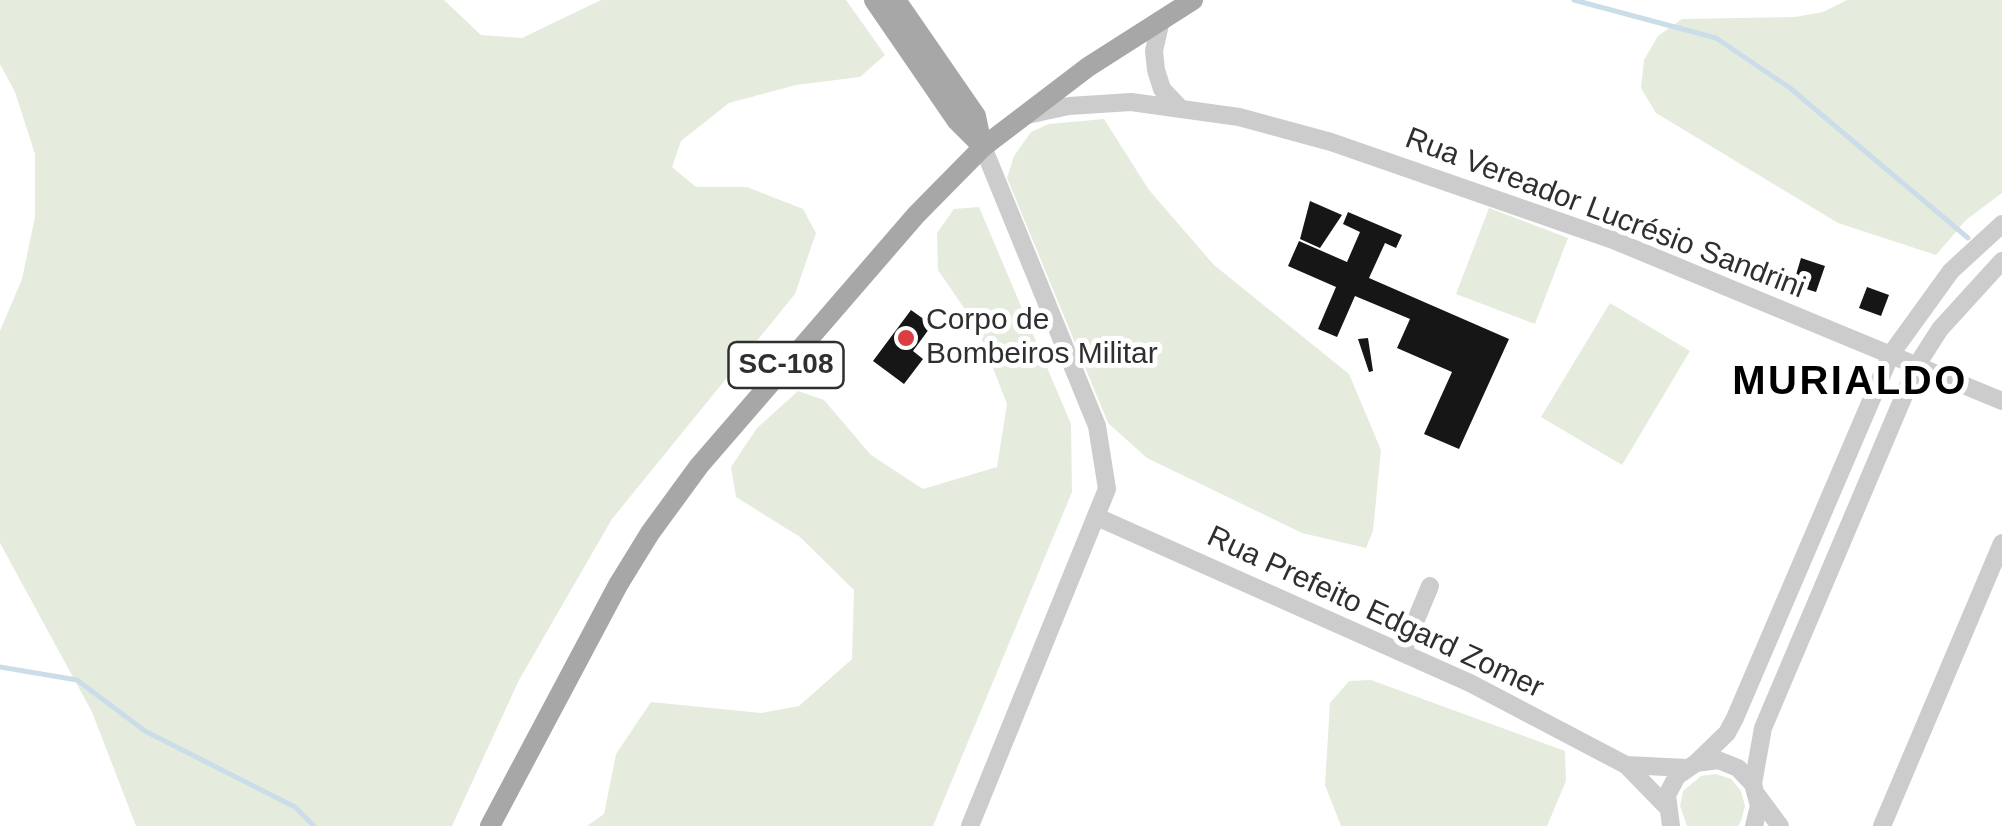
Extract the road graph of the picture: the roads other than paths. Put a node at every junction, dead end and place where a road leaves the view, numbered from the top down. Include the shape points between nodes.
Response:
1 (874, 0) edge
2 (896, 0) edge
3 (1193, 0) edge
4 (1162, 20) junction
5 (1180, 108) junction
6 (1020, 117) junction
7 (983, 146) junction
8 (2002, 224) edge
9 (2002, 261) edge
10 (1892, 354) junction
11 (1917, 365) junction
12 (2002, 401) edge
13 (1098, 517) junction
14 (2002, 543) edge
15 (1430, 586) dead end
16 (1402, 650) junction
17 (1626, 765) junction
18 (1690, 766) junction
19 (1755, 789) junction
20 (1666, 806) junction
21 (490, 826) edge
22 (970, 826) edge
23 (1671, 826) edge
24 (1754, 826) edge
25 (1780, 826) edge
26 (1882, 826) edge

1 - 7 main road via 957,121
2 - 7 main road via 976,116
3 - 4 main road, SC-108
4 - 5 street via 1156,70 1162,89
4 - 6 main road, SC-108
5 - 6 street, Rua Vereador Lucrésio Sandrini via 1105,103
5 - 10 street, Rua Vereador Lucrésio Sandrini via 1331,142 1575,225
6 - 7 main road, SC-108
7 - 13 street via 1097,426 1107,468
7 - 21 main road, SC-108 via 916,214 673,499 618,585
8 - 10 street via 1951,270
9 - 11 street
10 - 11 street, Rua Vereador Lucrésio Sandrini
10 - 18 street via 1735,718
11 - 12 street, Rua Vereador Lucrésio Sandrini
11 - 19 street via 1763,728
13 - 16 street, Rua Prefeito Edgard Zomer
13 - 22 street
14 - 26 street
15 - 16 street
16 - 17 street, Rua Prefeito Edgard Zomer
17 - 18 street, Rua Prefeito Edgard Zomer
17 - 20 street, Rua Prefeito Edgard Zomer
18 - 19 street, Rua Prefeito Edgard Zomer via 1728,763
18 - 20 street via 1671,785
19 - 24 street
19 - 25 street
20 - 23 street

